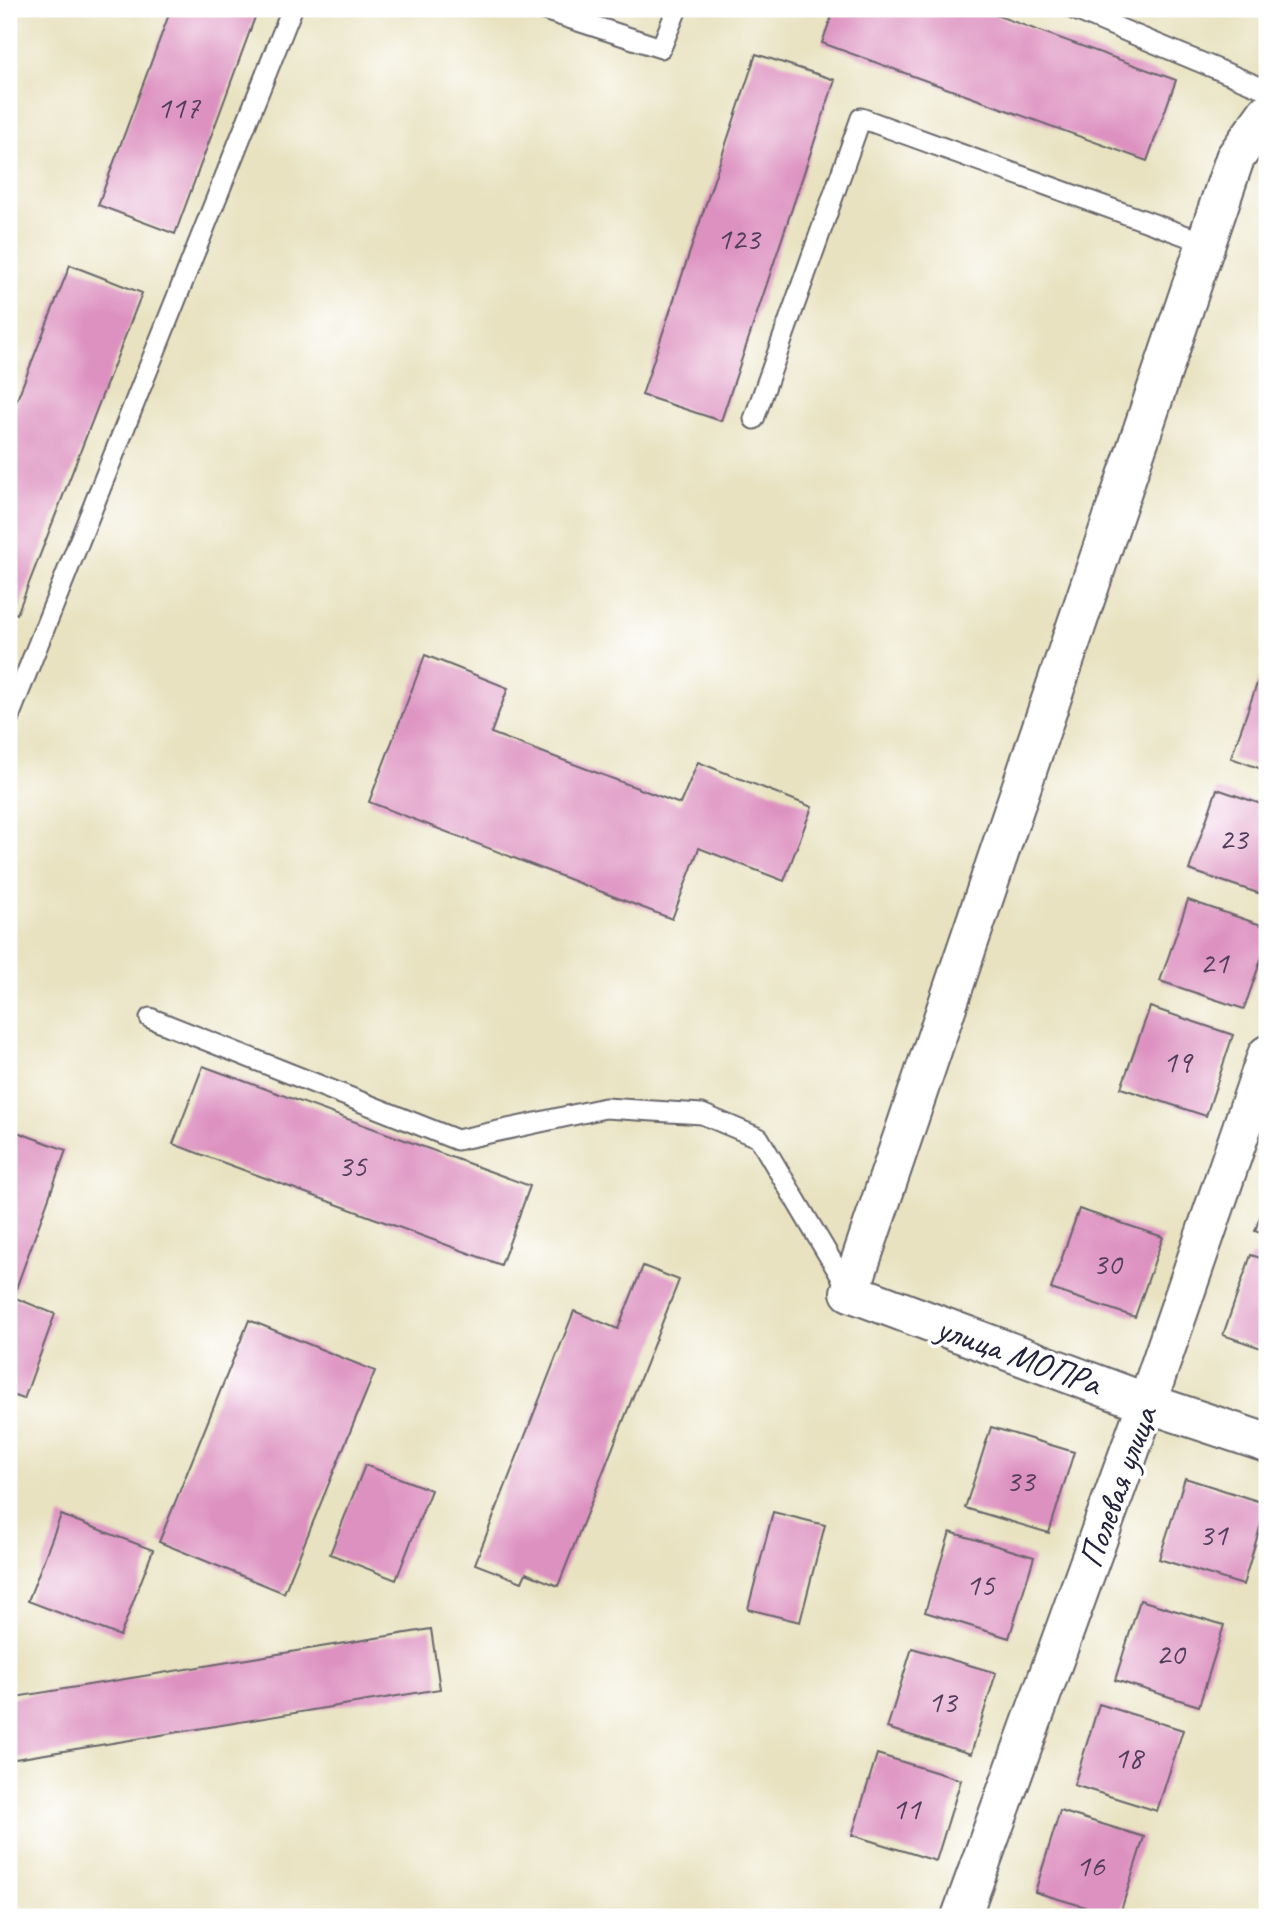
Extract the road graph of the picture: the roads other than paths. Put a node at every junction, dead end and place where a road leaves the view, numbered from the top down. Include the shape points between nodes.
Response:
1 (292, 9) edge
2 (541, 9) edge
3 (677, 9) edge
4 (1073, 9) edge
5 (1267, 90) edge
6 (1267, 113) edge
7 (1206, 243) junction
8 (754, 419) dead end
9 (9, 717) edge
10 (150, 1018) dead end
11 (1267, 1055) edge
12 (850, 1292) junction
13 (1147, 1403) junction
14 (1267, 1443) edge
15 (961, 1917) edge

1 - 9 lane
2 - 3 lane via 661,48
4 - 5 lane
6 - 7 street via 1234,158
7 - 8 lane via 861,118
7 - 12 street
10 - 12 lane via 457,1140 605,1108 702,1114 759,1138
11 - 13 street, Полевая улица
12 - 13 street, улица МОПРа
13 - 14 street, улица МОПРа
13 - 15 street, Полевая улица

